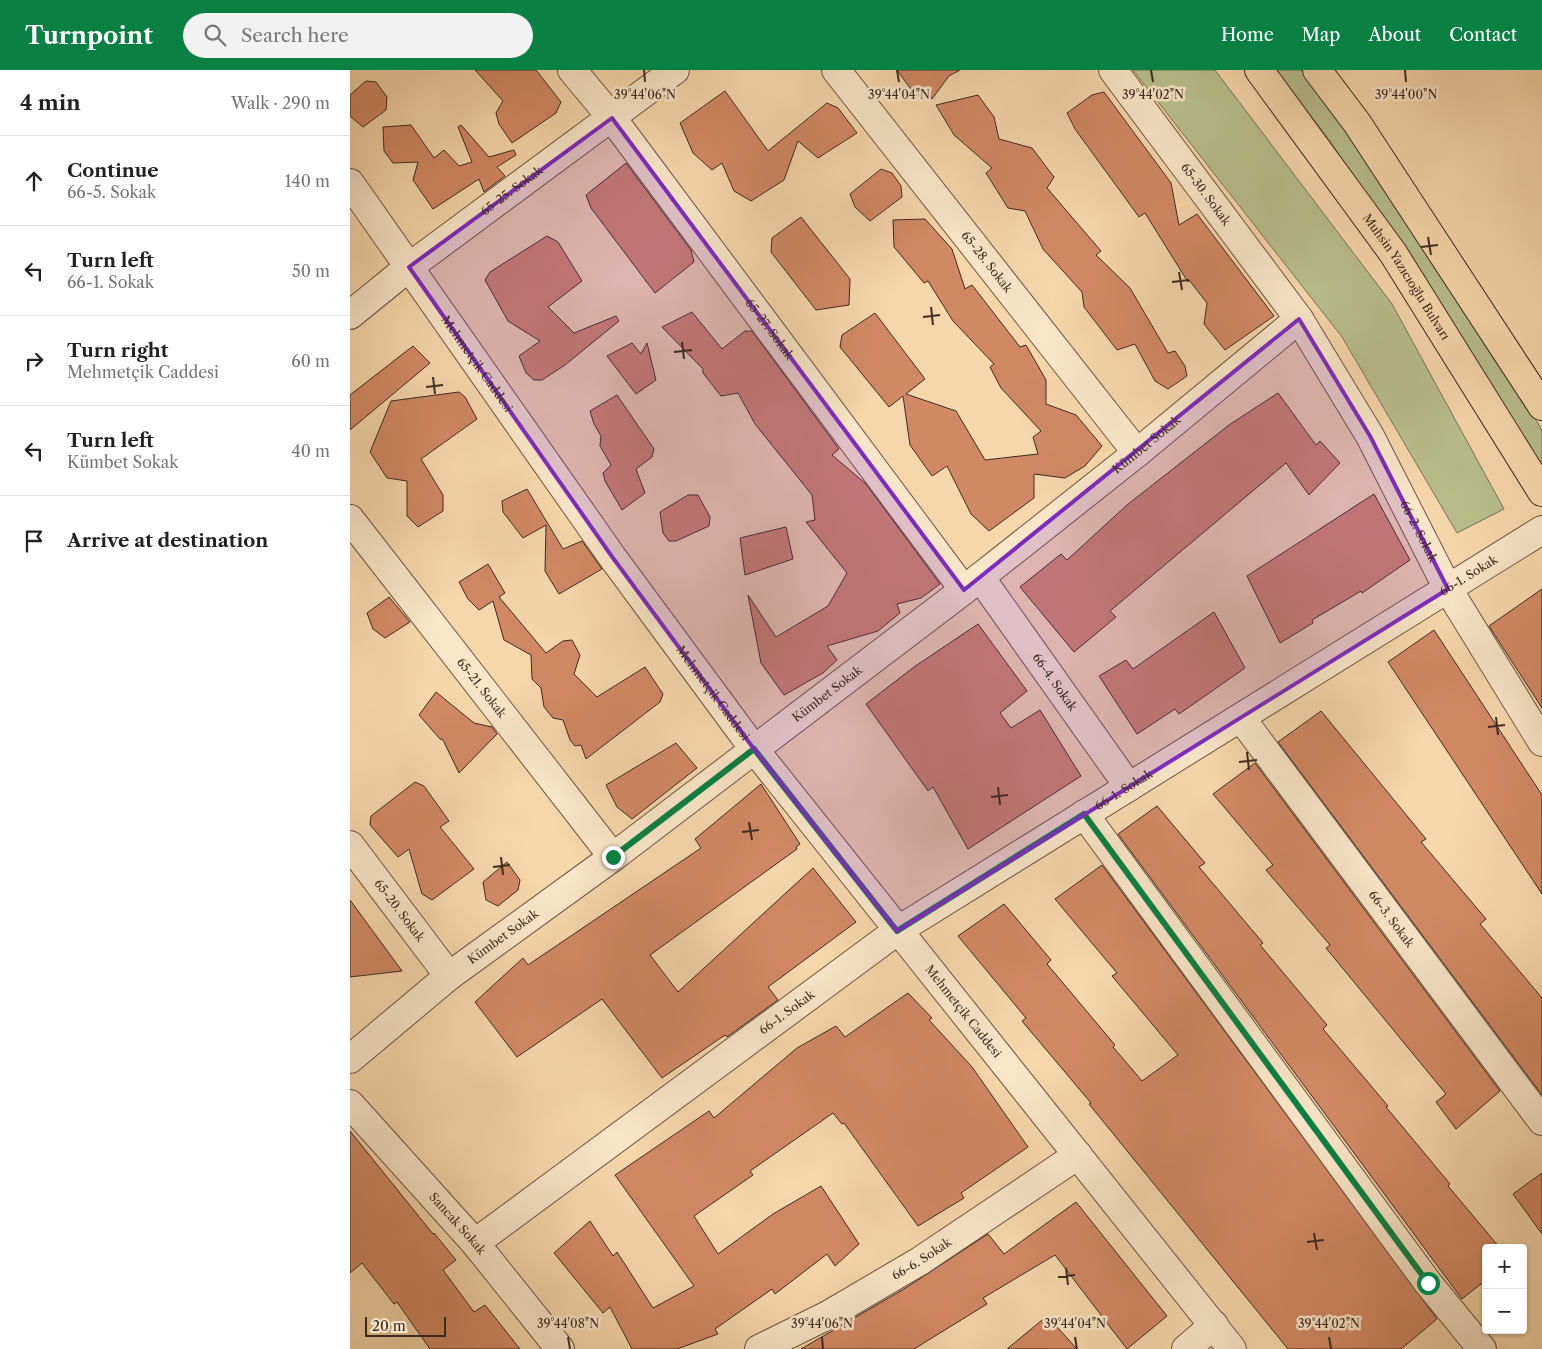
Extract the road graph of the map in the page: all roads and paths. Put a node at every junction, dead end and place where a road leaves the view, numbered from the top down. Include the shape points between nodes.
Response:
1 (572, 70) edge
2 (675, 70) edge
3 (836, 70) edge
4 (1113, 70) edge
5 (1259, 70) edge
6 (1317, 70) edge
7 (612, 118) junction
8 (350, 183) edge
9 (409, 267) junction
10 (350, 315) edge
11 (1299, 319) junction
12 (1542, 406) edge
13 (1137, 453) junction
14 (1542, 492) edge
15 (350, 519) edge
16 (1542, 530) edge
17 (972, 584) junction
18 (1448, 589) junction
19 (1241, 718) junction
20 (1542, 742) edge
21 (754, 749) junction
22 (1129, 787) junction
23 (1084, 814) junction
24 (350, 845) edge
25 (613, 857) junction
26 (897, 931) junction
27 (449, 976) junction
28 (350, 1059) edge
29 (350, 1104) edge
30 (1542, 1121) edge
31 (1078, 1155) junction
32 (475, 1243) junction
33 (1214, 1325) junction
34 (560, 1349) edge
35 (759, 1349) edge
36 (1186, 1349) edge
37 (1232, 1349) edge
38 (1482, 1349) edge

1 - 7 street, 65-27. Sokak
2 - 7 street, 65-25. Sokak
3 - 13 street, 65-28. Sokak
4 - 11 street, 65-30. Sokak
5 - 14 main road, Muhsin Yazıcıoğlu Bulvarı via 1393,253
6 - 12 main road via 1358,124
7 - 9 street, 65-25. Sokak
7 - 17 street, 65-27. Sokak
8 - 9 street, Mehmetçik Caddesi
9 - 10 street, 65-25. Sokak
9 - 21 street, Mehmetçik Caddesi via 613,558
11 - 13 street, Kümbet Sokak
11 - 18 street, 66-2. Sokak via 1370,436
13 - 17 street, Kümbet Sokak
15 - 25 street, 65-21. Sokak
16 - 18 street, 66-1. Sokak
17 - 21 street, Kümbet Sokak
17 - 22 street, 66-4. Sokak
18 - 19 street, 66-1. Sokak
18 - 20 street, 66-2. Sokak
19 - 22 street, 66-1. Sokak
19 - 30 street, 66-3. Sokak
21 - 25 street, Kümbet Sokak
21 - 26 street, Mehmetçik Caddesi
22 - 23 street, 66-1. Sokak
23 - 26 street, 66-1. Sokak
23 - 38 street via 1428,1283
24 - 27 street, 65-20. Sokak
25 - 27 street, Kümbet Sokak
26 - 31 street, Mehmetçik Caddesi
26 - 32 street, 66-1. Sokak
27 - 28 street, Kümbet Sokak
29 - 32 street, Sancak Sokak
31 - 33 street, Mehmetçik Caddesi
31 - 35 street, 66-6. Sokak via 920,1261 828,1315
32 - 34 street, Sancak Sokak
33 - 36 street
33 - 37 street, Mehmetçik Caddesi

